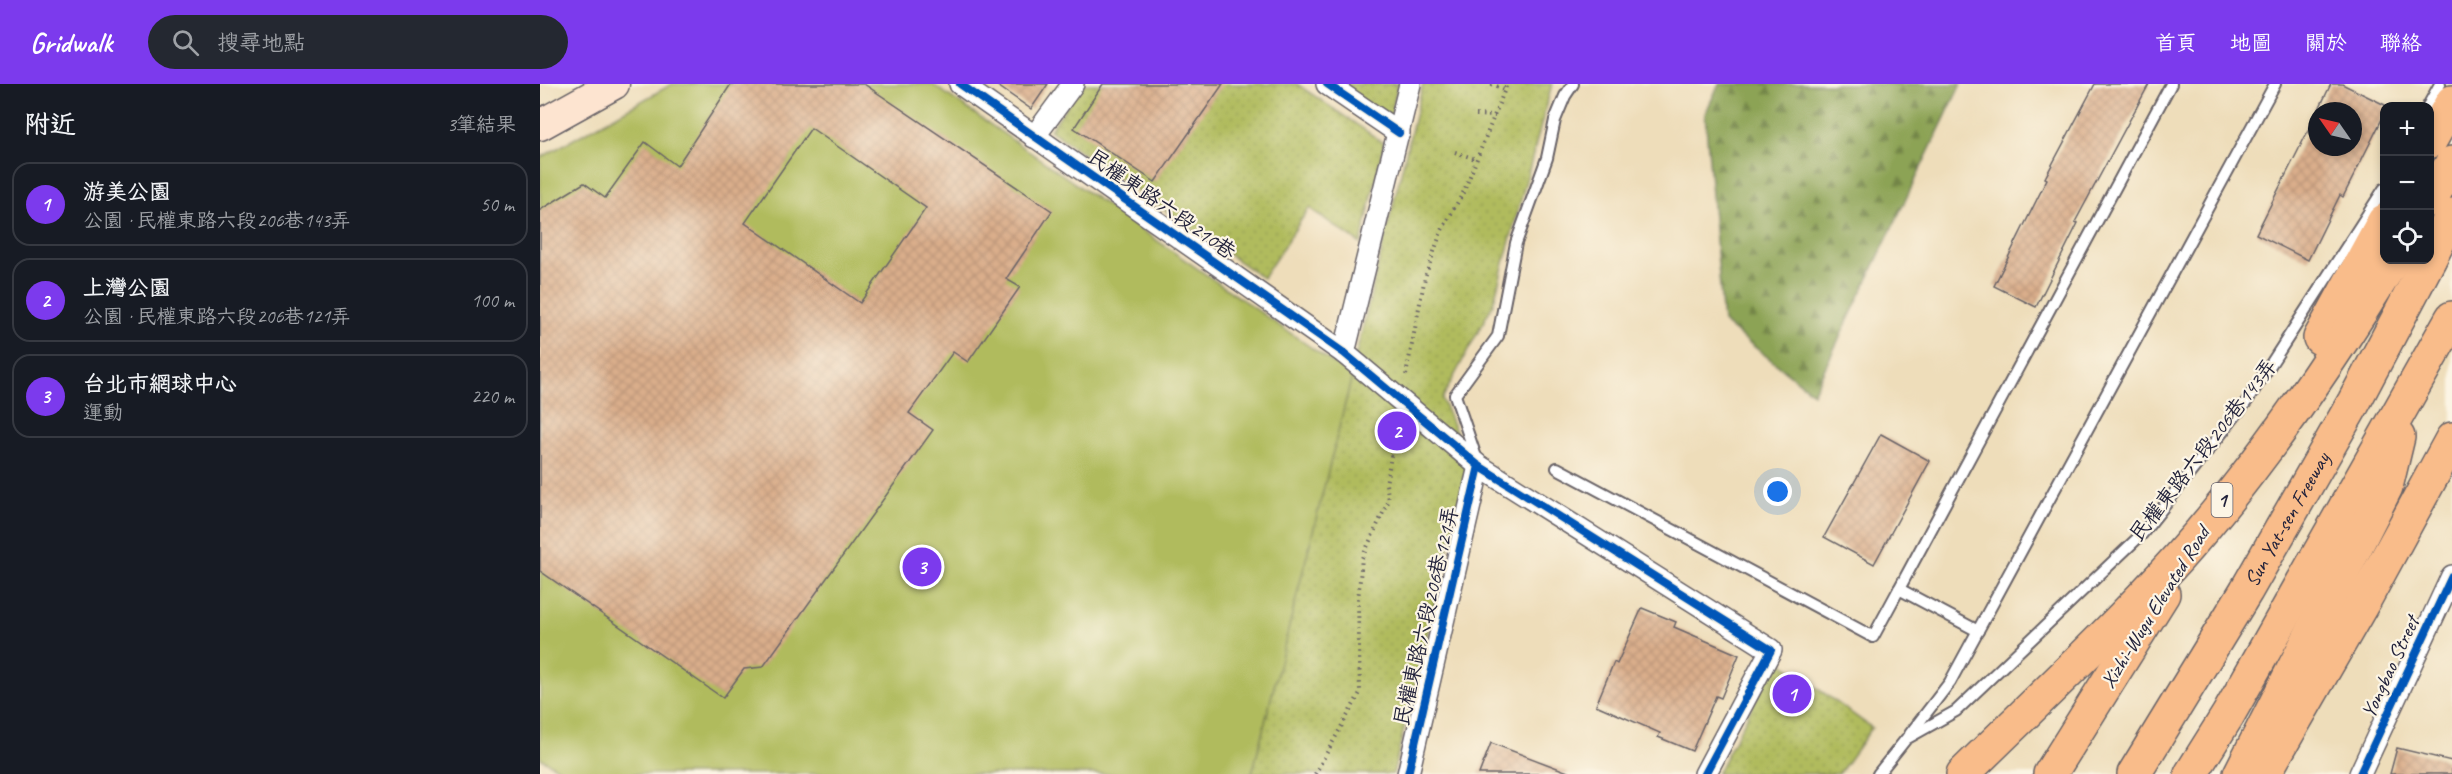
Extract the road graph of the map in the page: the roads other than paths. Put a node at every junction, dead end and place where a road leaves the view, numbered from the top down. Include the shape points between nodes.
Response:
1 (614, 84) edge
2 (960, 84) edge
3 (1073, 84) edge
4 (1327, 84) edge
5 (1410, 84) edge
6 (1573, 84) edge
7 (2171, 84) edge
8 (2275, 84) edge
9 (2440, 84) edge
10 (2430, 102) edge
11 (2452, 102) edge
12 (540, 125) edge
13 (1399, 133) junction
14 (2434, 134) edge
15 (1034, 137) junction
16 (2452, 163) edge
17 (2434, 193) edge
18 (2380, 197) edge
19 (2452, 215) edge
20 (2380, 230) edge
21 (2434, 249) edge
22 (2390, 264) edge
23 (2426, 264) edge
24 (2452, 318) edge
25 (1344, 353) junction
26 (2408, 397) junction
27 (2452, 439) edge
28 (1479, 466) junction
29 (1557, 468) dead end
30 (2452, 576) edge
31 (1899, 589) junction
32 (1978, 631) junction
33 (1906, 739) junction
34 (1408, 774) edge
35 (1705, 774) edge
36 (1878, 774) edge
37 (1963, 774) edge
38 (2049, 774) edge
39 (2134, 774) edge
40 (2191, 774) edge
41 (2240, 774) edge
42 (2264, 774) edge
43 (2360, 774) edge

1 - 12 main road
2 - 15 street, 民權東路六段210巷
3 - 15 street
4 - 13 street
5 - 13 street
6 - 28 lane via 1555,120 1547,158 1516,243 1498,336 1455,395
7 - 31 lane
8 - 32 lane
9 - 10 lane
11 - 14 highway
13 - 25 street
15 - 25 street, 民權東路六段210巷
16 - 17 highway
18 - 33 lane, 民權東路六段206巷143弄 via 2247,401 2142,534 1956,711
19 - 21 highway, Sun Yat-sen Freeway
20 - 38 highway, Xizhi-Wugu Elevated Road / 1 via 2241,469
22 - 37 highway via 2285,425 2178,558
23 - 39 highway, Sun Yat-sen Freeway via 2354,402 2263,561
24 - 26 highway
25 - 28 street, 民權東路六段210巷
26 - 40 highway via 2228,716
26 - 41 highway via 2386,487
27 - 42 highway
28 - 34 street, 民權東路六段206巷121弄
28 - 35 street, 民權東路六段210巷 via 1771,650
29 - 31 lane via 1873,637
30 - 43 street, Yongbao Street
31 - 32 lane
32 - 33 lane via 1950,682
33 - 36 lane, 民權東路六段206巷143弄

